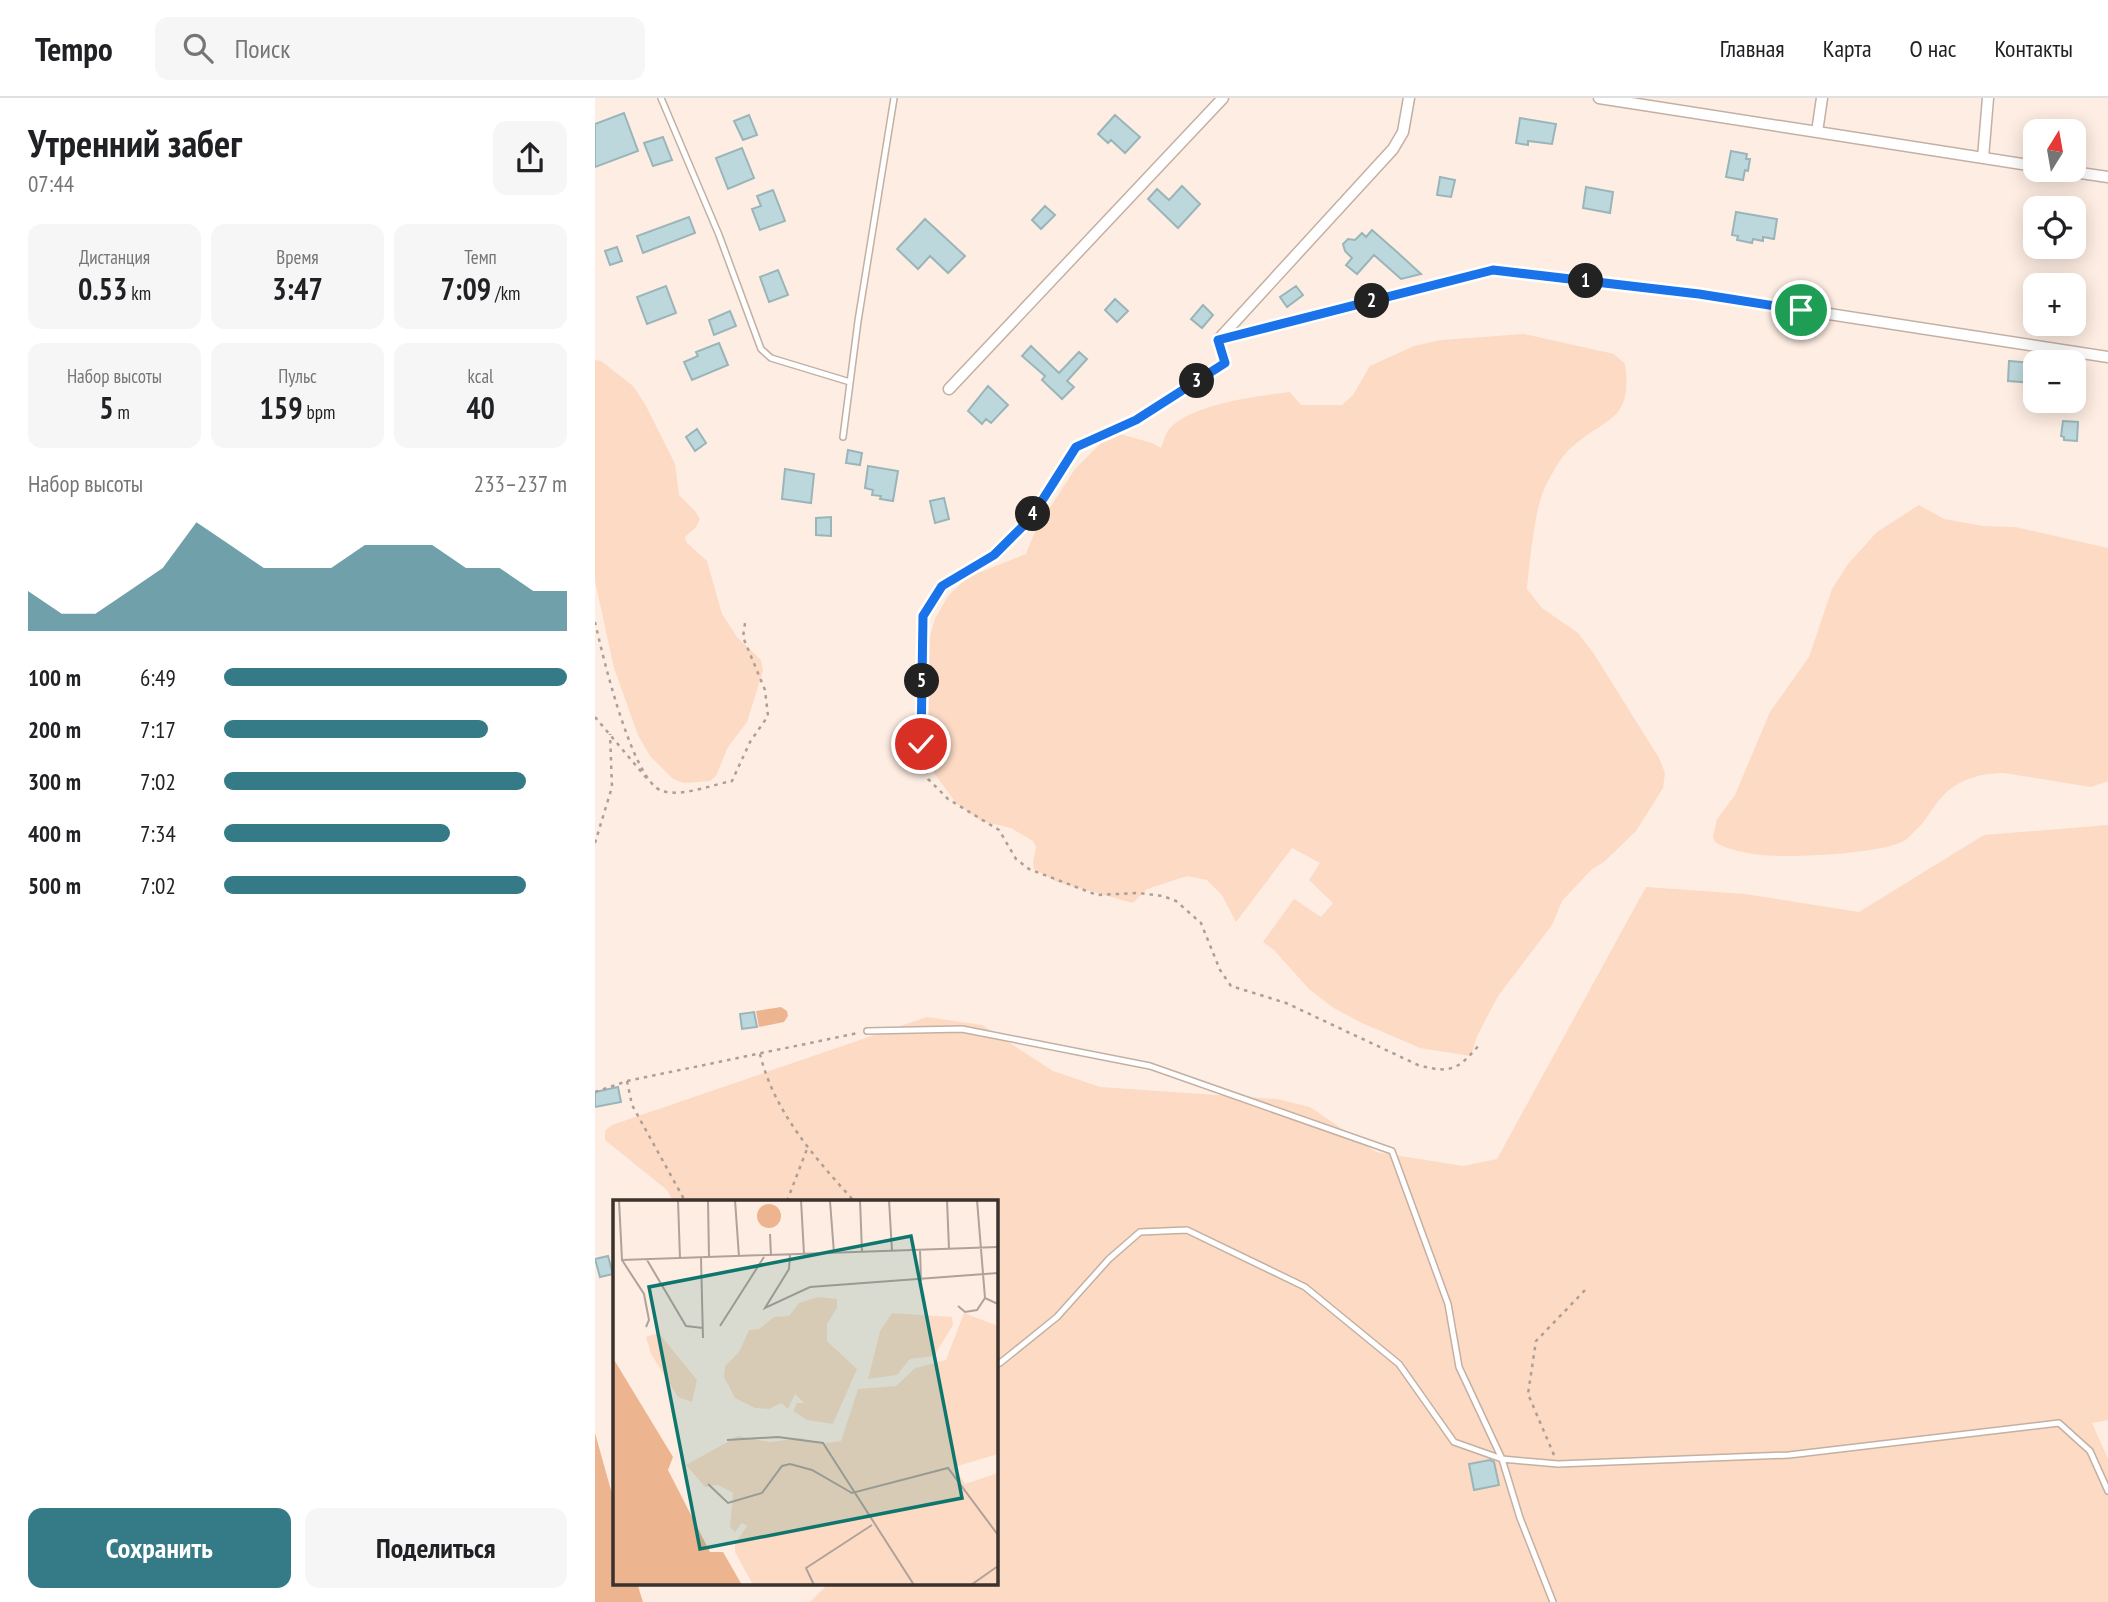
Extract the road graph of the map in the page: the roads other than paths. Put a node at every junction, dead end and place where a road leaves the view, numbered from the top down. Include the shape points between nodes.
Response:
1 (661, 98) edge
2 (894, 98) edge
3 (1223, 98) edge
4 (1409, 98) edge
5 (1599, 98) edge
6 (1822, 98) edge
7 (1988, 98) edge
8 (1659, 103) edge
9 (1817, 132) junction
10 (1983, 158) junction
11 (2023, 164) edge
12 (2086, 174) edge
13 (2108, 177) edge
14 (2108, 357) edge
15 (850, 382) junction
16 (949, 389) dead end
17 (843, 437) dead end
18 (867, 1031) road end
19 (997, 1364) edge
20 (1502, 1459) junction
21 (2108, 1491) edge
22 (1553, 1602) edge

1 - 15 lane via 761,349 771,358
2 - 15 lane
3 - 16 street
4 - 14 street via 1403,132 1393,149 1218,340 1493,270 1699,294
5 - 8 street
6 - 9 street
7 - 10 street
8 - 9 street
9 - 10 street
10 - 11 street
12 - 13 street
15 - 17 lane
18 - 20 lane via 963,1029 1150,1066 1392,1151 1448,1304 1459,1367
19 - 20 lane via 1056,1317 1140,1232 1187,1230 1305,1287 1399,1363 1454,1441
20 - 21 lane via 1558,1464 1789,1455 2059,1423 2090,1451
20 - 22 lane

